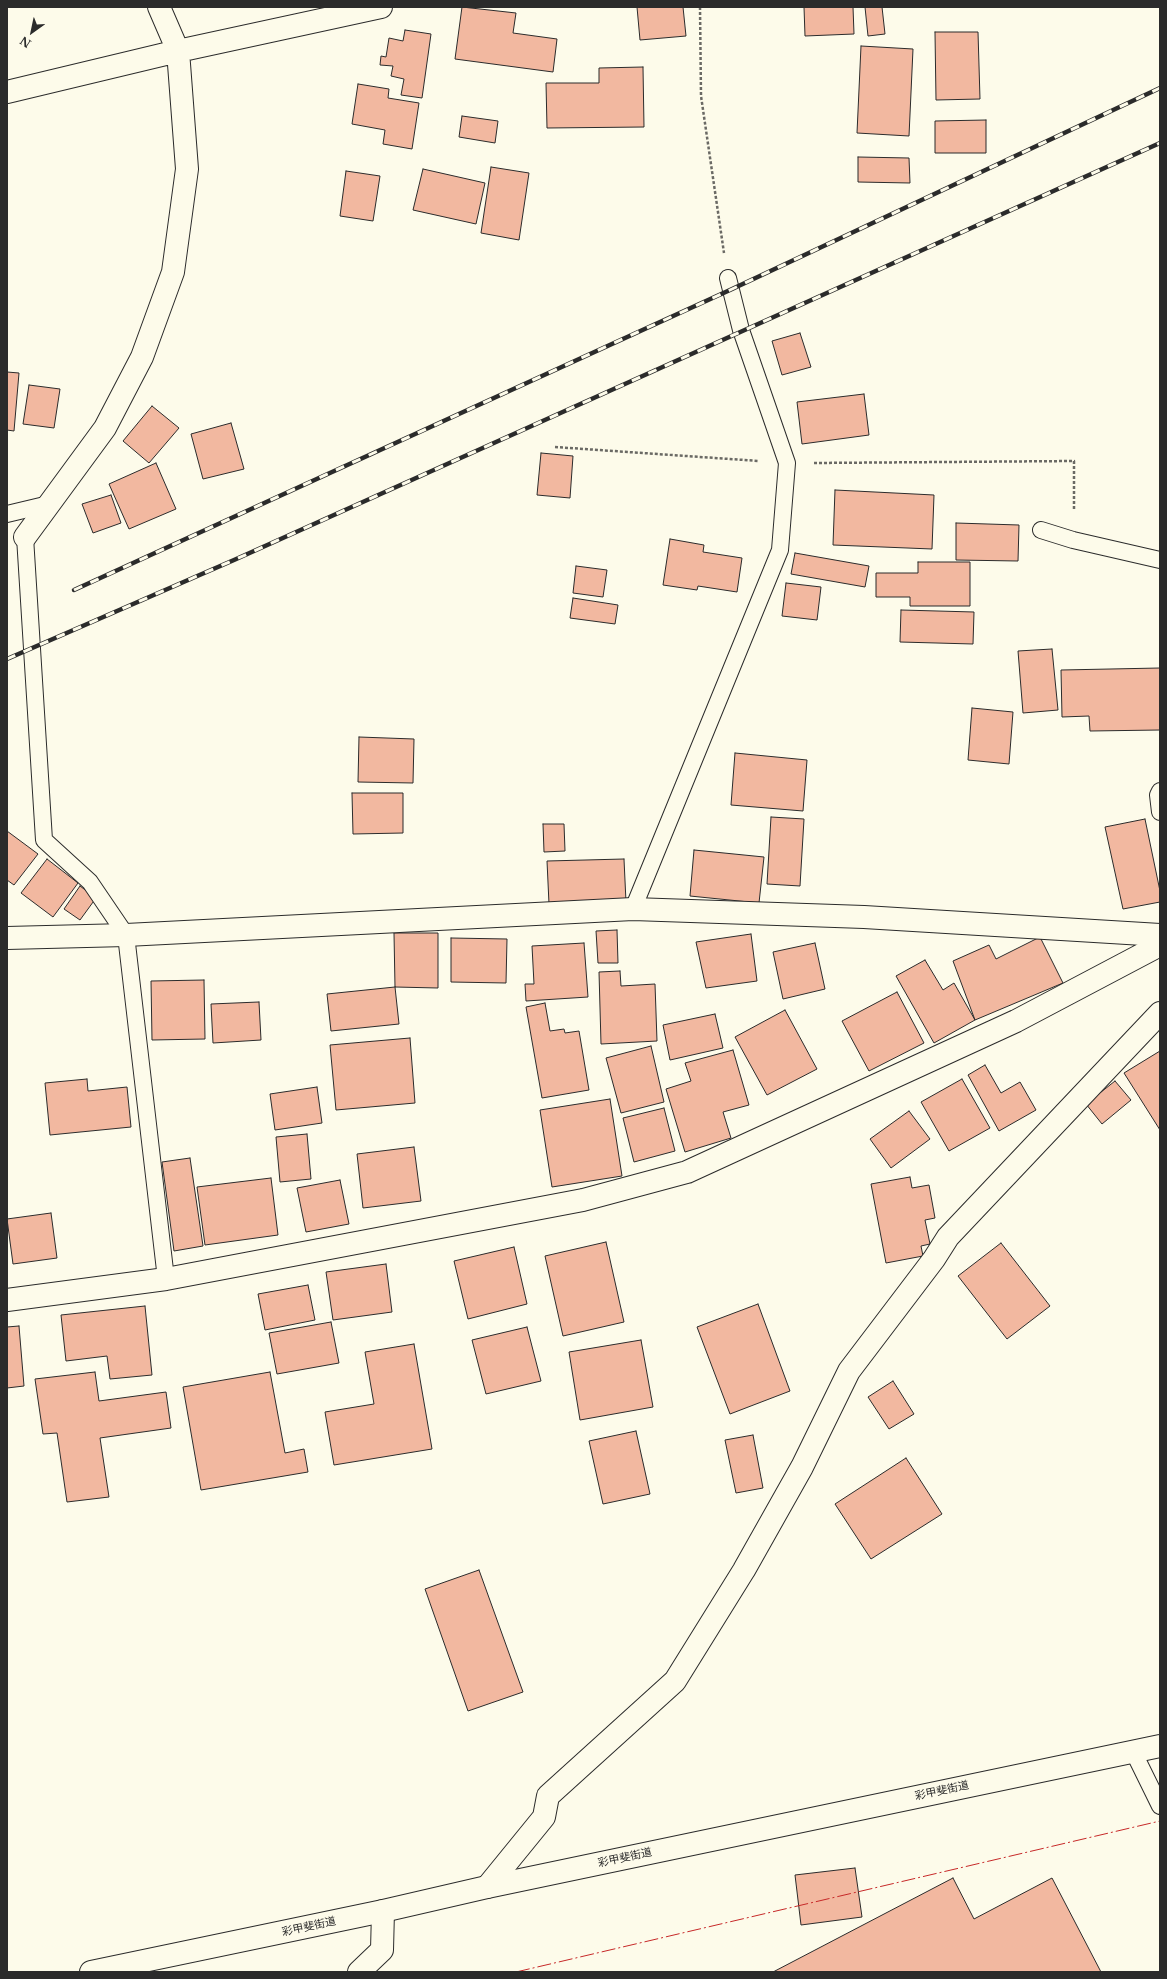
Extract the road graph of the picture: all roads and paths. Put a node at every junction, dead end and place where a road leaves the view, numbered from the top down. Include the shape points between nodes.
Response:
1 (159, 7) edge
2 (381, 7) edge
3 (700, 7) edge
4 (178, 51) junction
5 (7, 92) edge
6 (728, 278) joint
7 (555, 447) dead end
8 (786, 463) junction
9 (49, 504) junction
10 (7, 514) edge
11 (1041, 530) dead end
12 (25, 537) joint
13 (1073, 540) junction
14 (1160, 560) edge
15 (1160, 791) edge
16 (1160, 812) edge
17 (633, 908) junction
18 (126, 935) junction
19 (1160, 935) edge
20 (7, 938) edge
21 (1160, 944) edge
22 (1160, 1013) edge
23 (166, 1279) junction
24 (7, 1300) edge
25 (1160, 1746) edge
26 (1133, 1751) junction
27 (1160, 1806) edge
28 (487, 1887) junction
29 (383, 1911) junction
30 (91, 1972) edge
31 (359, 1972) edge

1 - 4 main road
2 - 4 main road
3 - 6 path via 701,96
4 - 5 main road
4 - 9 main road via 187,169 173,272 142,357 105,428
6 - 8 lane via 741,330
7 - 8 path
8 - 13 path via 1074,461
8 - 17 lane via 780,550
9 - 10 lane
9 - 12 main road
11 - 13 lane
12 - 18 lane via 44,840 90,882
13 - 14 lane
15 - 16 lane
17 - 18 main road
17 - 19 main road via 864,917
18 - 20 main road
18 - 23 lane
21 - 23 main road via 1016,1021 687,1172 583,1200
22 - 28 main road via 948,1236 934,1259 849,1371 802,1467 744,1570 675,1681 548,1796 544,1817
23 - 24 main road
25 - 26 main road, 彩甲斐街道
26 - 27 lane
26 - 28 main road, 彩甲斐街道
28 - 29 main road, 彩甲斐街道
29 - 30 main road, 彩甲斐街道
29 - 31 main road via 382,1950

